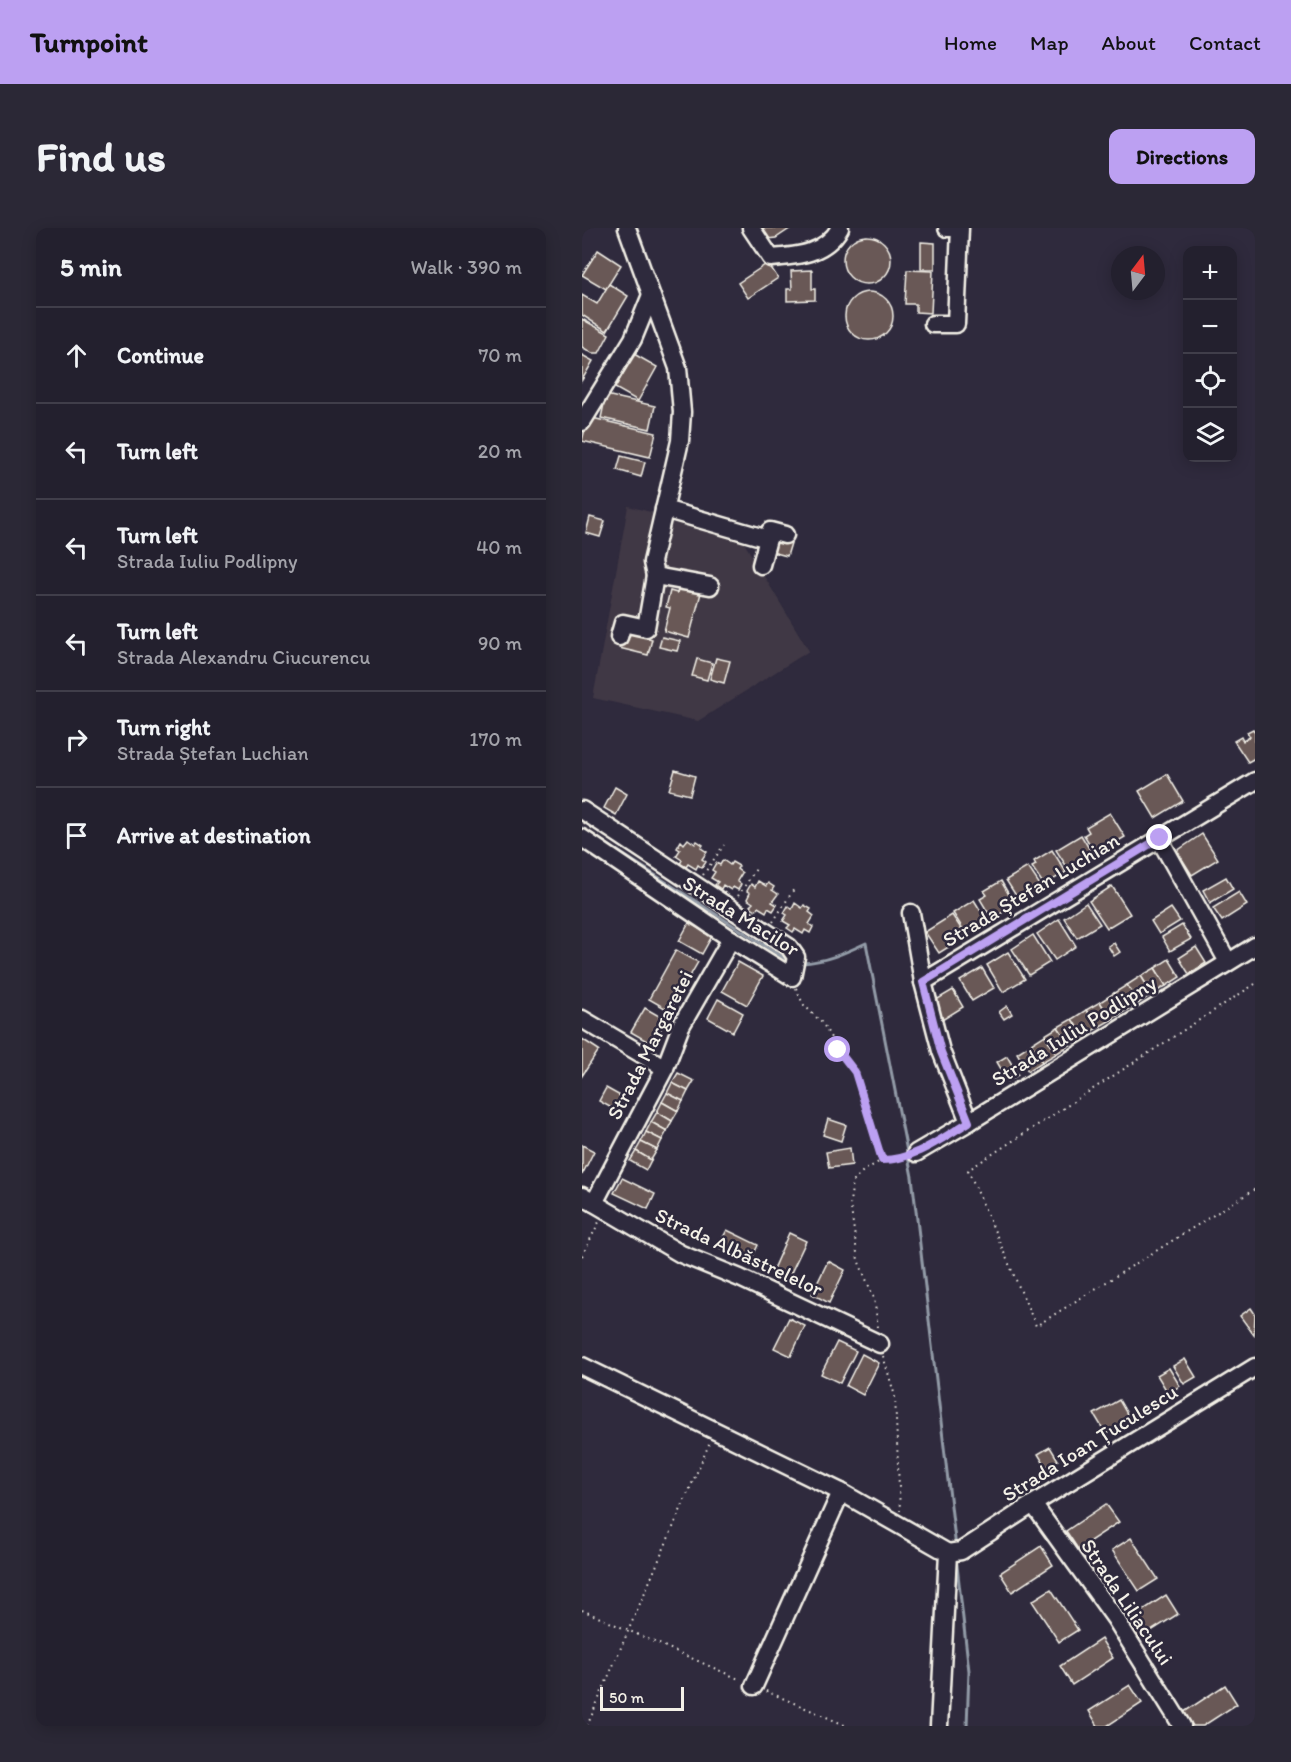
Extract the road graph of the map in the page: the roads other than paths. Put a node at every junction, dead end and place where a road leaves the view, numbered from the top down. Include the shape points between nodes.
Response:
1 (627, 228) edge
2 (751, 228) edge
3 (840, 228) edge
4 (946, 228) edge
5 (651, 295) junction
6 (933, 324) dead end
7 (582, 422) edge
8 (663, 512) junction
9 (761, 565) dead end
10 (655, 576) junction
11 (710, 586) dead end
12 (620, 637) dead end
13 (1255, 781) edge
14 (582, 810) edge
15 (582, 838) edge
16 (1160, 838) junction
17 (911, 913) dead end
18 (731, 939) junction
19 (1255, 946) edge
20 (1228, 962) junction
21 (923, 982) junction
22 (582, 1019) edge
23 (665, 1068) junction
24 (969, 1122) junction
25 (916, 1153) road end
26 (593, 1202) edge
27 (880, 1344) dead end
28 (582, 1366) edge
29 (1255, 1367) edge
30 (841, 1492) junction
31 (1033, 1504) junction
32 (948, 1554) junction
33 (754, 1686) road end
34 (939, 1726) edge
35 (1182, 1726) edge

1 - 5 street
2 - 3 street via 771,258 798,256 819,248 833,240
4 - 6 street via 960,228 956,324
5 - 7 street via 633,339
5 - 8 street via 678,368 682,412 680,441
8 - 9 street via 777,537
8 - 10 street via 652,562
10 - 11 street
10 - 12 street via 646,628 623,623
13 - 16 street, Strada Ștefan Luchian
14 - 18 street, Strada Macilor via 793,950 796,957 792,977
15 - 18 street, Strada Macilor
16 - 20 street
16 - 21 street, Strada Ștefan Luchian
17 - 21 street
18 - 23 street, Strada Margaretei via 681,1026
19 - 20 street, Strada Iuliu Podlipny
20 - 24 street, Strada Iuliu Podlipny
21 - 24 street via 941,1052
22 - 23 street
23 - 26 street, Strada Margaretei
24 - 25 street, Strada Iuliu Podlipny
26 - 27 street, Strada Albăstrelelor via 681,1254
28 - 30 street
29 - 31 street, Strada Ioan Țuculescu
30 - 32 street
30 - 33 street
31 - 32 street, Strada Ioan Țuculescu via 961,1551
31 - 35 street, Strada Liliacului via 1115,1618
32 - 34 street

